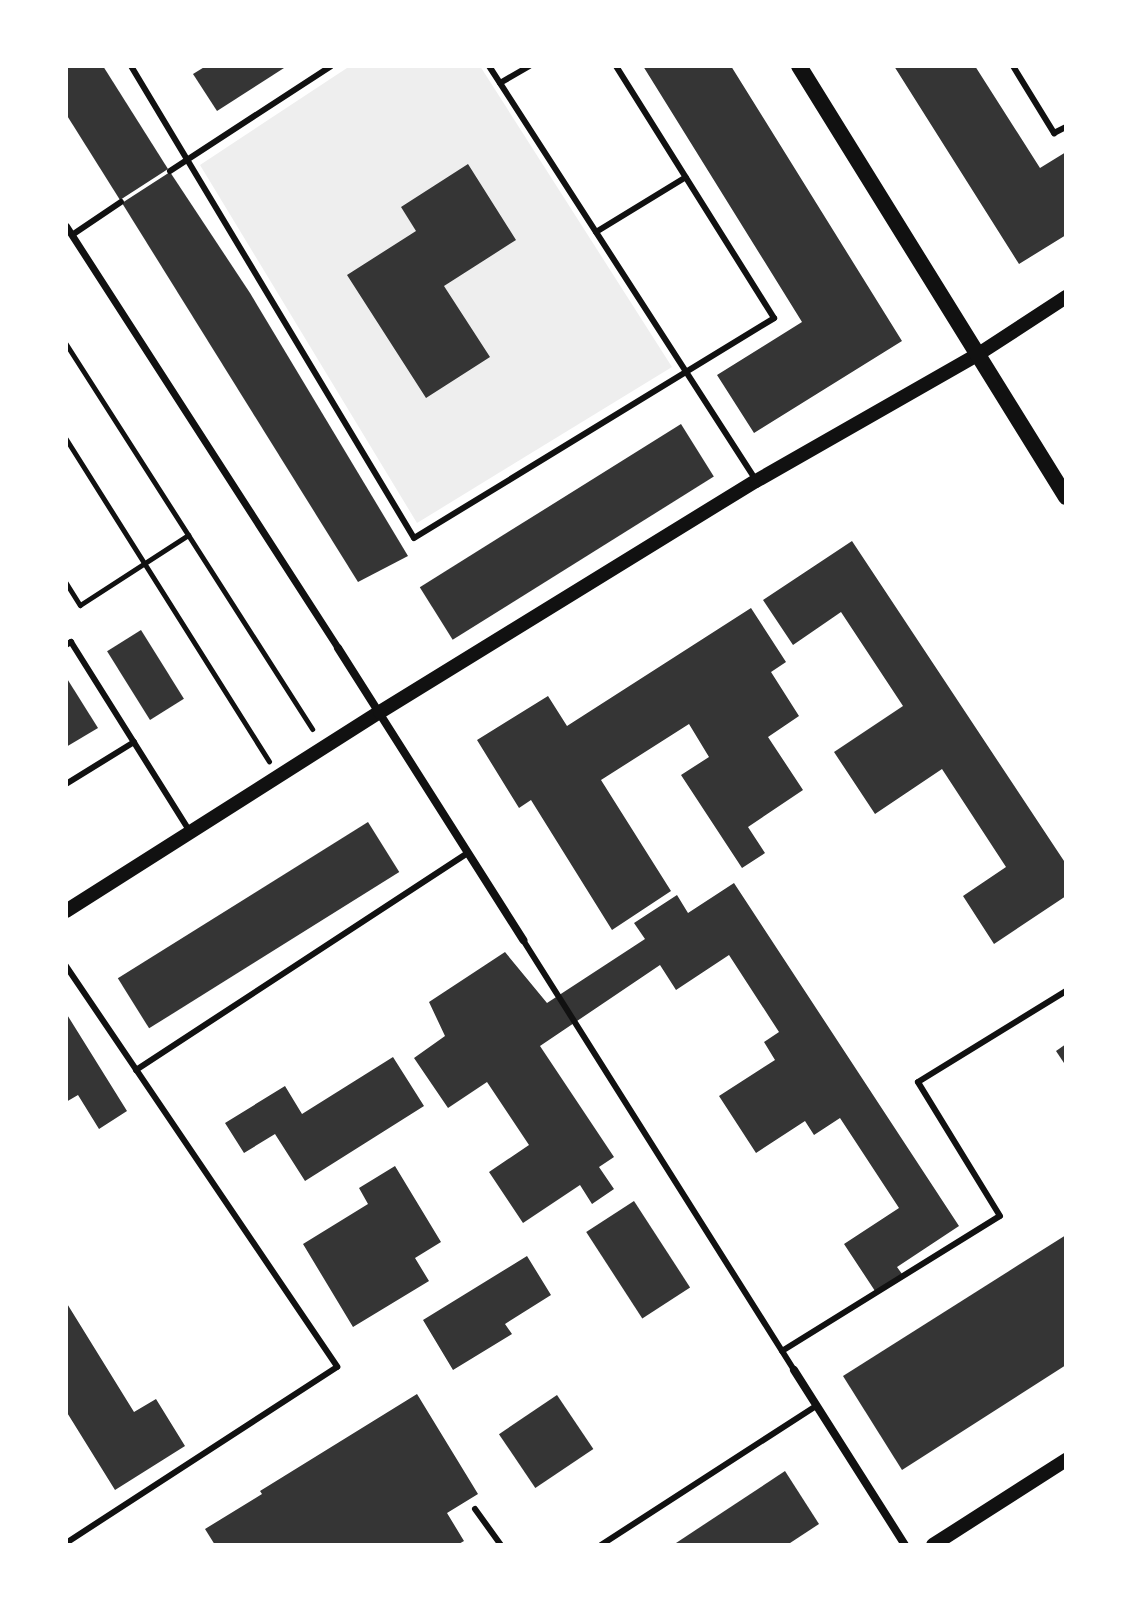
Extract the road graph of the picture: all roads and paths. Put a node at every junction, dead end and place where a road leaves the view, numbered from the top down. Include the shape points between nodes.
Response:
1 (131, 66) edge
2 (331, 66) edge
3 (489, 66) edge
4 (529, 66) edge
5 (616, 66) edge
6 (799, 66) edge
7 (1013, 66) edge
8 (500, 83) junction
9 (1066, 127) edge
10 (186, 161) junction
11 (170, 171) dead end
12 (686, 177) junction
13 (121, 202) dead end
14 (66, 226) edge
15 (596, 232) junction
16 (72, 235) junction
17 (1066, 297) edge
18 (66, 344) edge
19 (977, 355) junction
20 (686, 373) junction
21 (66, 439) edge
22 (756, 481) junction
23 (1066, 497) edge
24 (188, 535) junction
25 (144, 563) junction
26 (66, 583) edge
27 (66, 645) edge
28 (338, 648) joint
29 (380, 712) junction
30 (134, 742) junction
31 (324, 747) junction
32 (278, 775) junction
33 (66, 784) edge
34 (189, 831) junction
35 (468, 853) junction
36 (66, 911) edge
37 (523, 940) joint
38 (66, 966) edge
39 (1066, 991) edge
40 (136, 1070) junction
41 (782, 1351) junction
42 (794, 1370) joint
43 (817, 1405) junction
44 (1066, 1460) edge
45 (475, 1509) dead end
46 (66, 1543) edge
47 (501, 1545) edge
48 (601, 1545) edge
49 (905, 1545) edge
50 (933, 1545) edge

1 - 10 lane
2 - 10 lane
3 - 8 lane
4 - 8 lane
5 - 12 lane
6 - 19 main road
7 - 9 lane via 1054,133
8 - 15 lane
10 - 11 lane
10 - 20 lane via 414,538
12 - 15 lane
12 - 20 lane via 774,318
13 - 16 lane
14 - 16 street
15 - 20 lane
16 - 28 street
17 - 19 street
18 - 24 path
19 - 22 street
19 - 23 main road
20 - 22 lane
21 - 25 path
22 - 29 street
24 - 25 path
24 - 31 path
25 - 26 path via 80,605
25 - 32 path
27 - 30 lane via 71,642
28 - 29 street
29 - 31 street
29 - 35 street
30 - 33 lane
30 - 34 lane
31 - 32 street
32 - 34 street
34 - 36 street
35 - 37 street
35 - 40 lane
37 - 41 lane
38 - 40 lane
39 - 41 lane via 918,1082 1000,1216
40 - 46 lane via 337,1367
41 - 42 lane
42 - 43 street
43 - 48 lane
43 - 49 street
44 - 50 street
45 - 47 lane

